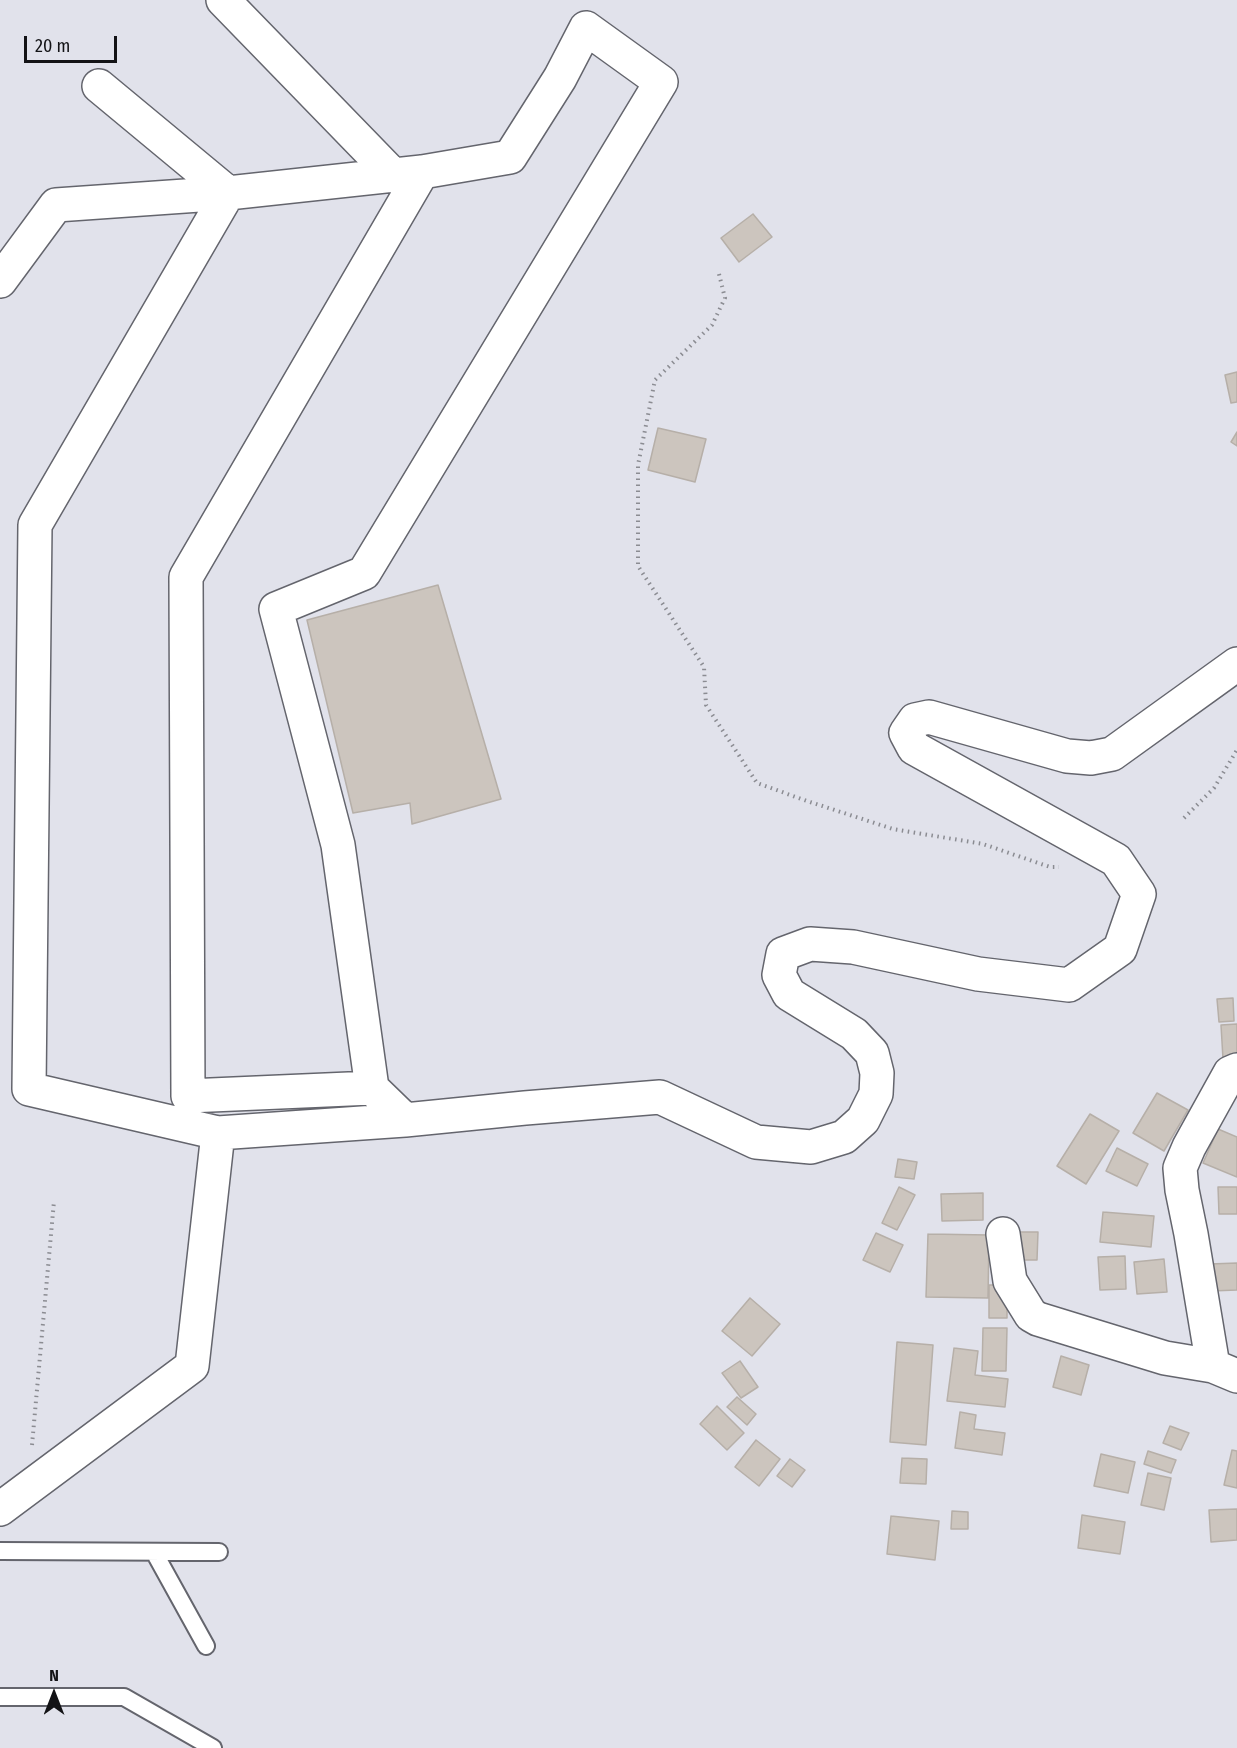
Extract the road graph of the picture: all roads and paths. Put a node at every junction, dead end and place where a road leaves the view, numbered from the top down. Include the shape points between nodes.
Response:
1 (223, 0) edge
2 (99, 86) dead end
3 (408, 174) junction
4 (228, 193) junction
5 (719, 274) dead end
6 (0, 281) edge
7 (1237, 664) edge
8 (1237, 750) edge
9 (1184, 818) dead end
10 (1061, 867) dead end
11 (1237, 1070) edge
12 (372, 1088) junction
13 (405, 1120) junction
14 (218, 1133) junction
15 (54, 1202) dead end
16 (1003, 1234) dead end
17 (1225, 1371) edge
18 (29, 1488) junction
19 (0, 1509) edge
20 (0, 1551) edge
21 (154, 1552) junction
22 (219, 1552) dead end
23 (206, 1646) dead end
24 (0, 1697) edge
25 (213, 1748) edge

1 - 3 street
2 - 4 street
3 - 4 street
3 - 12 street via 186,577 188,1096
3 - 12 street via 510,158 586,28 661,82 364,573 276,609 338,845
4 - 6 street via 56,205
4 - 14 street via 35,525 34,537 29,1089
5 - 10 path via 725,298 711,325 656,380 639,465 639,566 704,667 706,705 757,783 893,829 983,844 1050,867
7 - 13 street via 1112,754 1091,758 1067,756 929,717 915,720 906,733 914,748 1116,860 1139,894 1120,949 1069,985 978,974 853,947 810,944 783,954 778,975 789,994 854,1034 872,1053 877,1073 876,1094 863,1120 844,1137 811,1146 756,1142 660,1097
8 - 9 path via 1214,788
11 - 17 street via 1230,1073 1180,1168 1191,1234
12 - 13 street
13 - 14 street
14 - 18 street via 192,1366
15 - 18 path
16 - 17 street via 1010,1281 1031,1315 1165,1358
18 - 19 street
20 - 21 lane
21 - 22 lane
21 - 23 lane
24 - 25 lane via 124,1696

